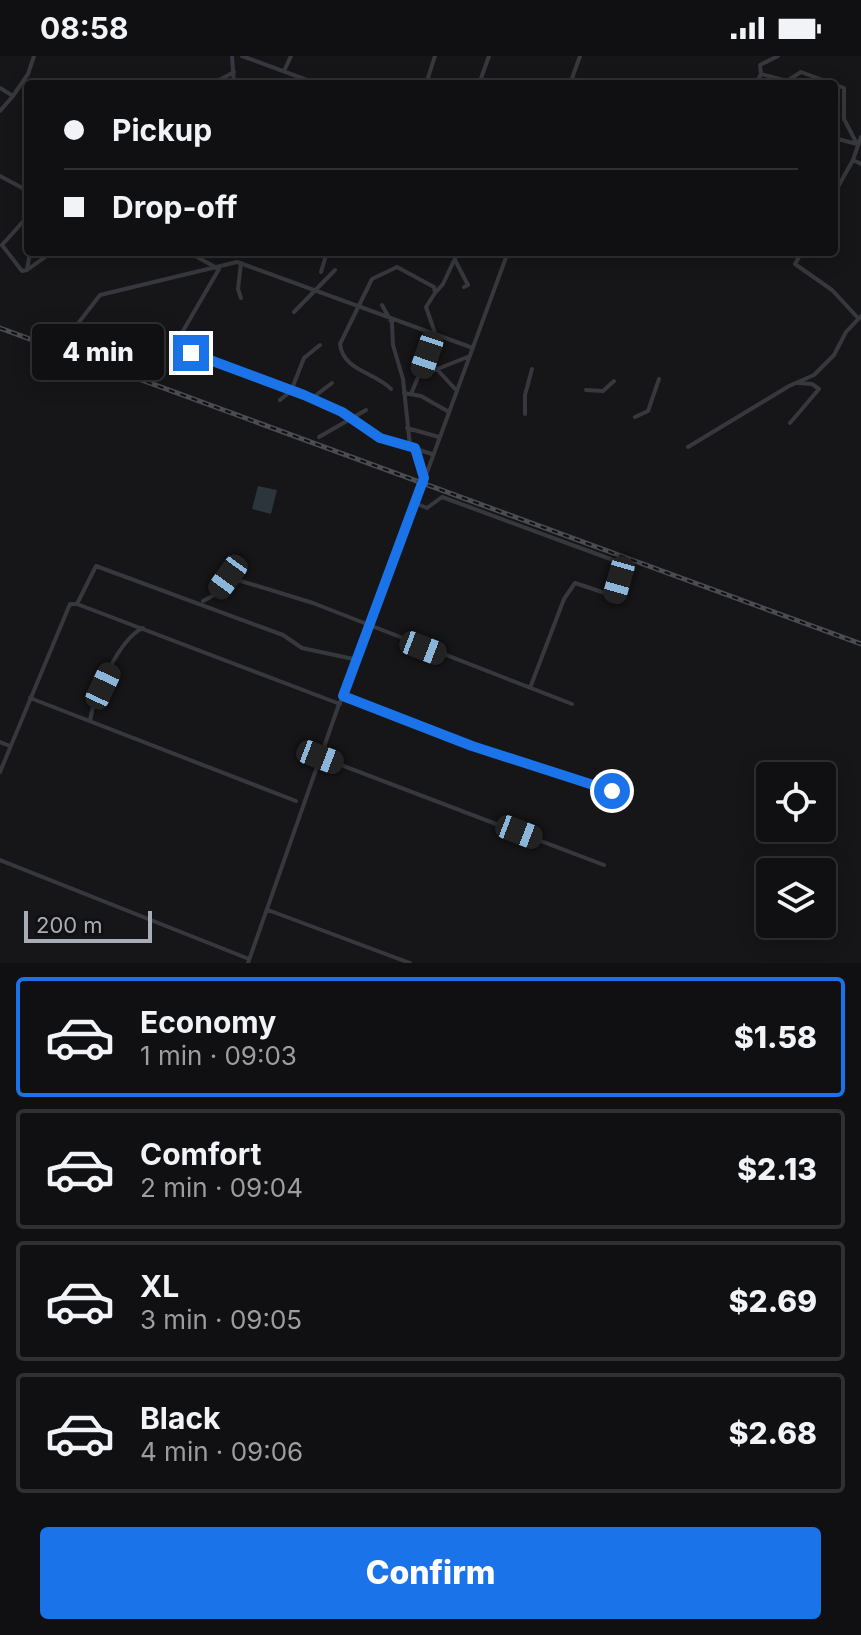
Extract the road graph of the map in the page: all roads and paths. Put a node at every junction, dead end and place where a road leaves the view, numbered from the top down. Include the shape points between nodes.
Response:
1 (34, 56) edge
2 (232, 56) edge
3 (242, 56) edge
4 (291, 56) edge
5 (435, 56) edge
6 (489, 56) edge
7 (580, 56) edge
8 (778, 56) edge
9 (284, 71) junction
10 (234, 72) junction
11 (761, 74) junction
12 (219, 80) edge
13 (234, 80) edge
14 (308, 80) edge
15 (427, 80) edge
16 (480, 80) edge
17 (571, 80) edge
18 (758, 80) edge
19 (783, 80) edge
20 (789, 80) edge
21 (826, 80) edge
22 (838, 85) edge
23 (0, 88) edge
24 (13, 96) junction
25 (0, 111) edge
26 (861, 137) edge
27 (838, 139) edge
28 (857, 144) junction
29 (853, 160) junction
30 (861, 164) edge
31 (0, 176) edge
32 (838, 187) edge
33 (24, 189) edge
34 (24, 220) edge
35 (1, 245) edge
36 (29, 256) edge
37 (46, 256) edge
38 (195, 256) edge
39 (240, 256) edge
40 (326, 256) edge
41 (456, 256) edge
42 (507, 256) edge
43 (800, 256) edge
44 (455, 260) junction
45 (239, 263) junction
46 (219, 269) junction
47 (27, 270) junction
48 (335, 270) dead end
49 (321, 272) dead end
50 (464, 287) dead end
51 (317, 291) junction
52 (435, 293) junction
53 (241, 298) dead end
54 (382, 305) dead end
55 (359, 306) junction
56 (294, 312) dead end
57 (390, 317) junction
58 (860, 317) edge
59 (435, 333) junction
60 (320, 345) dead end
61 (69, 348) dead end
62 (473, 348) junction
63 (427, 355) junction
64 (470, 356) junction
65 (436, 369) junction
66 (532, 369) dead end
67 (420, 376) junction
68 (659, 379) dead end
69 (614, 381) dead end
70 (332, 383) dead end
71 (795, 383) junction
72 (391, 389) dead end
73 (586, 390) dead end
74 (291, 391) junction
75 (457, 391) junction
76 (404, 393) junction
77 (411, 394) junction
78 (311, 399) junction
79 (280, 400) dead end
80 (366, 410) dead end
81 (449, 412) junction
82 (525, 414) dead end
83 (635, 417) dead end
84 (350, 418) junction
85 (790, 423) dead end
86 (407, 428) junction
87 (319, 437) dead end
88 (439, 437) junction
89 (412, 447) junction
90 (688, 447) dead end
91 (433, 455) junction
92 (424, 478) junction
93 (415, 503) junction
94 (201, 602) junction
95 (77, 604) junction
96 (143, 628) junction
97 (370, 628) junction
98 (358, 660) junction
99 (530, 688) junction
100 (343, 696) junction
101 (30, 698) junction
102 (340, 704) junction
103 (572, 704) dead end
104 (90, 721) junction
105 (0, 742) edge
106 (10, 746) junction
107 (320, 757) junction
108 (0, 772) edge
109 (612, 791) dead end
110 (296, 801) dead end
111 (0, 860) edge
112 (604, 865) dead end
113 (268, 910) junction
114 (248, 961) edge
115 (410, 963) edge

1 - 24 street
2 - 10 street
3 - 9 street
4 - 9 street
5 - 15 street
6 - 16 street
7 - 17 street
8 - 11 street via 760,65
9 - 14 street
10 - 12 street
10 - 13 street
11 - 18 street
11 - 19 street
20 - 21 street via 807,72
22 - 28 street via 844,88 844,119
23 - 24 street
24 - 25 street
26 - 28 street
27 - 28 street
28 - 29 street
29 - 30 street
29 - 32 street
31 - 33 street
34 - 35 street
35 - 47 street via 16,267
36 - 47 street
37 - 47 street
38 - 46 street
39 - 45 street
40 - 49 street
41 - 44 street
42 - 62 street
43 - 58 street via 795,264
44 - 50 street via 468,285
44 - 52 street
45 - 46 street
45 - 51 street
45 - 53 street
46 - 61 street via 100,295 76,326
46 - 74 street via 174,339 178,346
48 - 51 street
51 - 55 street
51 - 56 street
52 - 55 street via 434,287 397,267 372,279
52 - 59 street via 426,307
54 - 57 street
55 - 57 street
55 - 72 street via 341,352 355,369
57 - 59 street
57 - 76 street
58 - 71 street via 824,366
59 - 62 street
59 - 63 street
60 - 74 street via 304,358
62 - 64 street
63 - 65 street
63 - 67 street
64 - 65 street
64 - 75 street
65 - 67 street
65 - 75 street
66 - 82 street
67 - 77 street
68 - 83 street via 648,411
69 - 73 street via 603,391
70 - 78 street
71 - 85 street via 819,389
71 - 90 street
74 - 78 street
74 - 79 street
75 - 81 street
76 - 77 street
76 - 86 street
77 - 81 street
78 - 84 street
80 - 84 street
81 - 88 street
84 - 87 street
84 - 89 street via 380,438
86 - 88 street
86 - 89 street
88 - 91 street
89 - 91 street
89 - 92 street
91 - 92 street
92 - 93 street
93 - 97 street
93 - 99 street via 427,508 442,497 624,564 614,596 575,583
94 - 95 street via 96,566
94 - 97 street via 216,594 228,577 313,603
94 - 98 street via 302,648
95 - 96 street
95 - 101 street via 70,604
96 - 102 street
96 - 104 street via 114,654
97 - 98 street
97 - 99 street
98 - 100 street
99 - 103 street
100 - 102 street
100 - 109 street via 472,746
101 - 104 street
101 - 106 street
102 - 107 street
104 - 110 street
105 - 106 street
106 - 108 street
107 - 112 street
107 - 113 street
111 - 114 street
113 - 114 street
113 - 115 street

